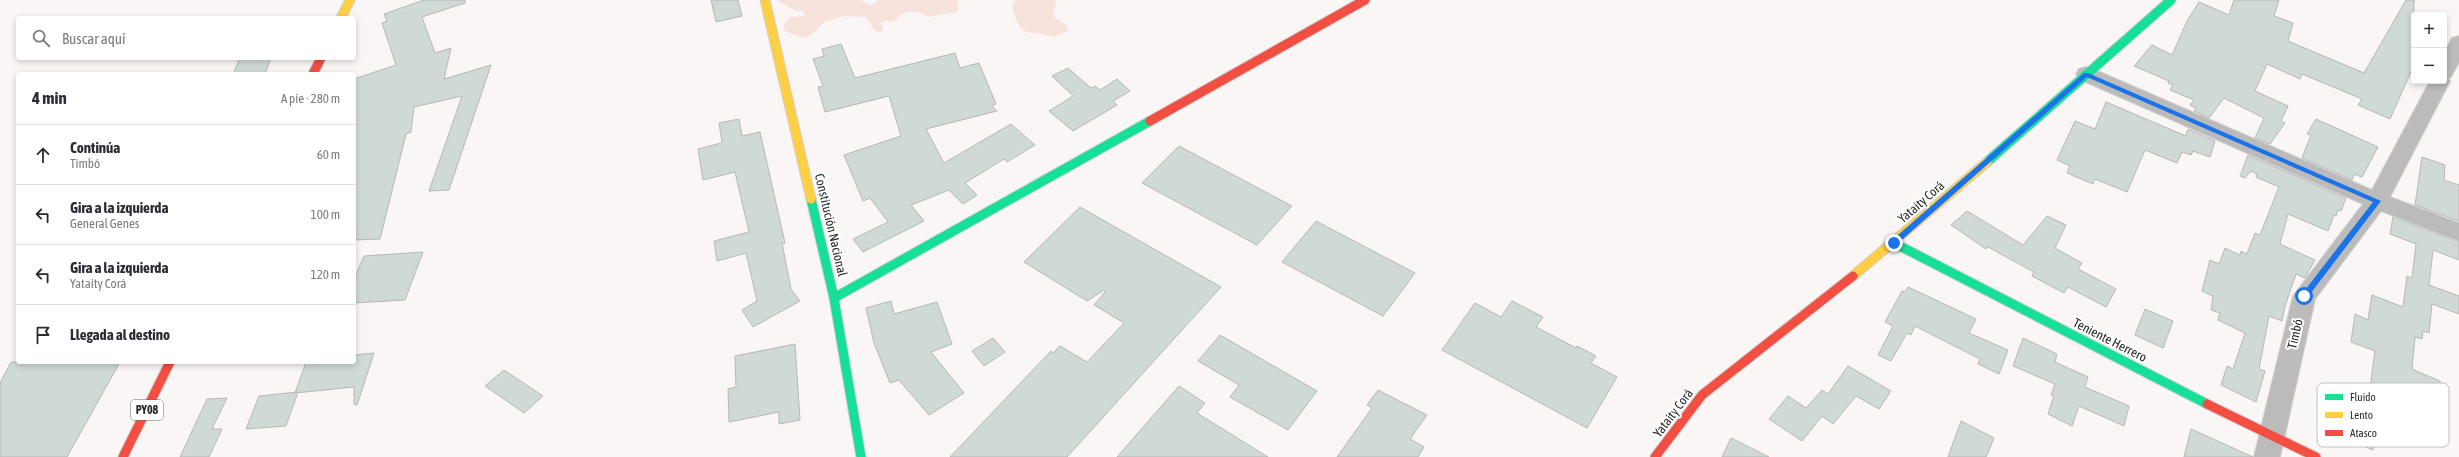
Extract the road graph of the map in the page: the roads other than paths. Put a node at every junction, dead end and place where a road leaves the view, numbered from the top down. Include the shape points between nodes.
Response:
1 (350, 0) edge
2 (766, 0) edge
3 (1365, 0) edge
4 (2171, 0) edge
5 (342, 16) edge
6 (2459, 43) edge
7 (320, 60) edge
8 (2447, 66) edge
9 (314, 72) edge
10 (2086, 74) junction
11 (2438, 84) edge
12 (2377, 201) junction
13 (2459, 232) edge
14 (1894, 243) junction
15 (834, 298) junction
16 (169, 364) edge
17 (2269, 447) edge
18 (123, 457) edge
19 (861, 457) edge
20 (1655, 457) edge
21 (2316, 457) edge

1 - 5 main road
2 - 15 main road, Constitución Nacional
3 - 15 main road
4 - 10 main road, Yataity Corá
6 - 8 street
7 - 9 main road
10 - 12 street
10 - 14 main road, Yataity Corá
11 - 12 street, Timbó
12 - 13 street
12 - 17 street, Timbó via 2304,296
14 - 17 main road, Teniente Herrero
14 - 20 main road, Yataity Corá via 1702,395
15 - 19 main road, Constitución Nacional
16 - 18 main road, PY08
17 - 21 main road, Teniente Herrero

